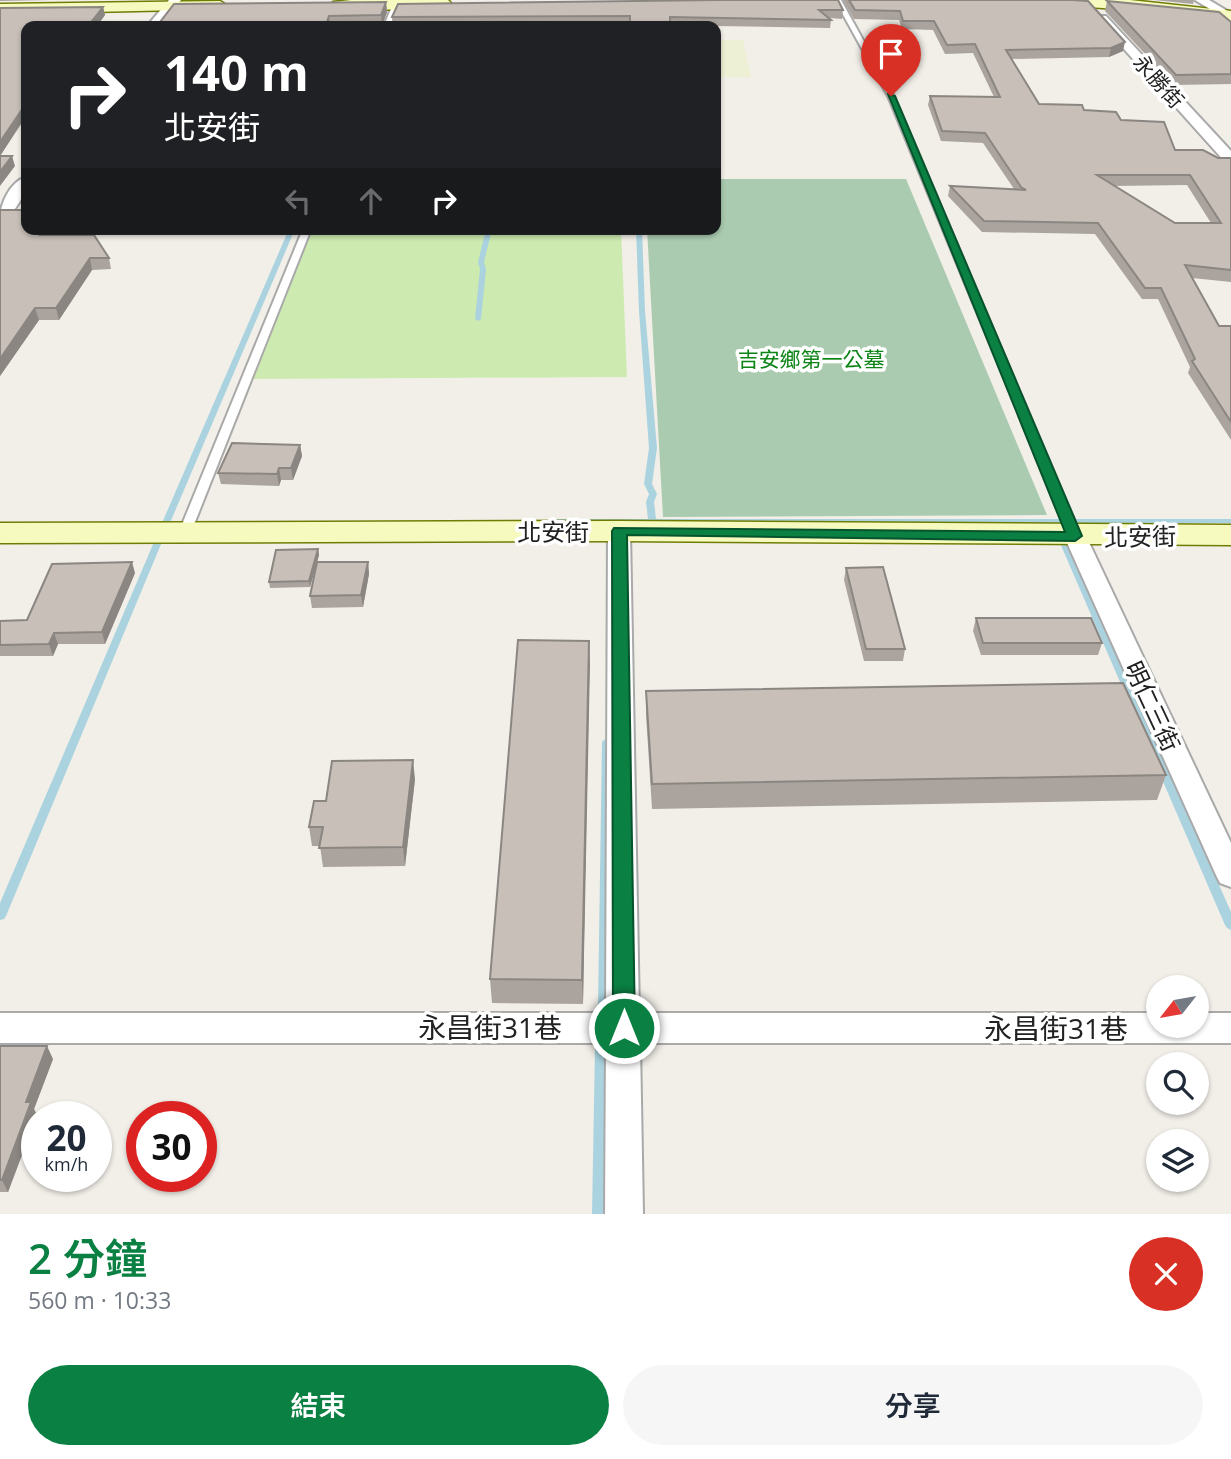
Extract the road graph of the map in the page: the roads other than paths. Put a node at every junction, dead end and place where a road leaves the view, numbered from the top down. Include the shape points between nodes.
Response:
1 (838, 0) edge
2 (1059, 0) edge
3 (1161, 0) edge
4 (1086, 1) edge
5 (0, 3) edge
6 (172, 3) edge
7 (236, 3) edge
8 (1206, 3) edge
9 (465, 4) edge
10 (316, 5) edge
11 (396, 5) junction
12 (0, 9) edge
13 (1230, 13) edge
14 (157, 21) edge
15 (389, 21) edge
16 (1231, 160) edge
17 (21, 188) edge
18 (0, 214) edge
19 (305, 235) edge
20 (619, 531) junction
21 (186, 532) junction
22 (0, 533) edge
23 (1231, 534) edge
24 (1075, 536) junction
25 (1231, 875) edge
26 (0, 1028) edge
27 (624, 1028) junction
28 (1231, 1028) edge
29 (624, 1214) edge

1 - 24 lane via 891,96
2 - 4 street
3 - 8 street
4 - 13 street
4 - 16 street, 永勝街
5 - 6 street
6 - 7 street
6 - 12 street
6 - 14 street
8 - 13 street
9 - 11 street
10 - 11 street
11 - 15 lane
17 - 18 street
19 - 21 lane
20 - 21 street, 北安街
20 - 24 street, 北安街
20 - 27 street
21 - 22 street, 北安街
23 - 24 street, 北安街
24 - 25 street, 明仁三街
26 - 27 street, 永昌街31巷
27 - 28 street, 永昌街31巷
27 - 29 street

